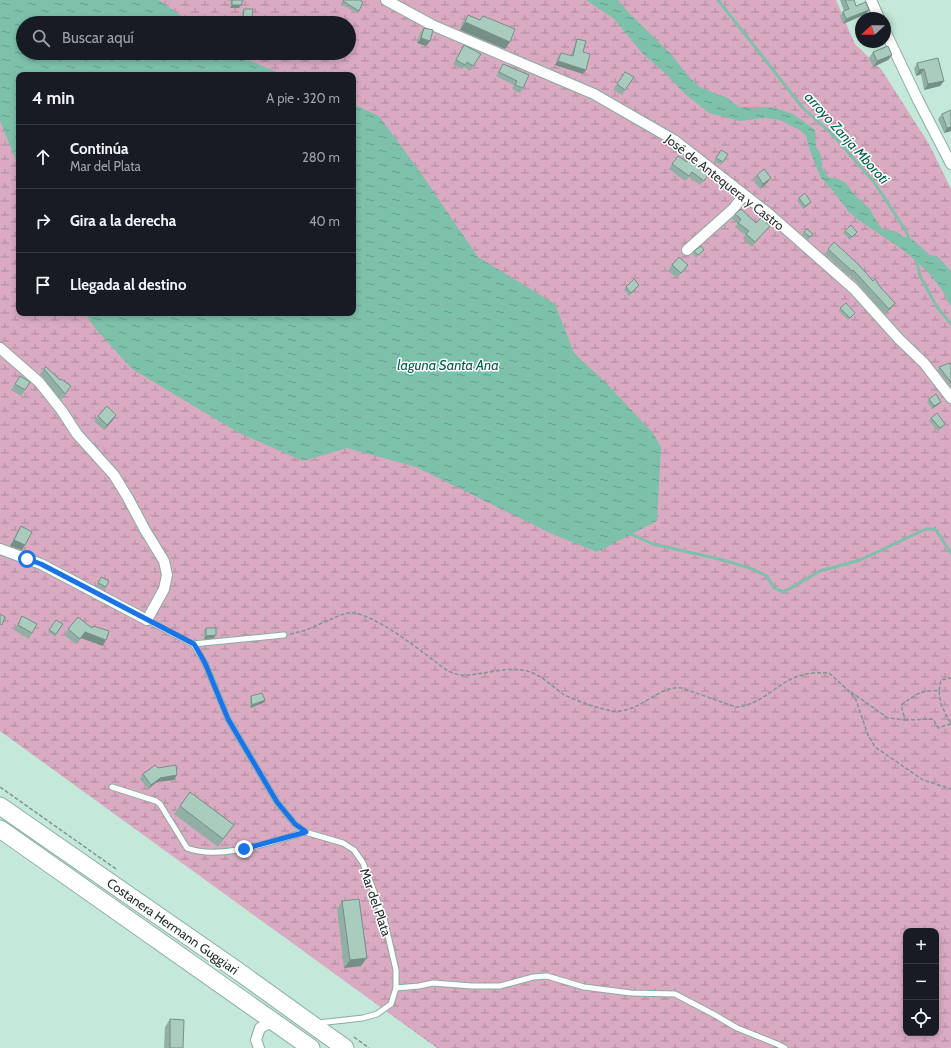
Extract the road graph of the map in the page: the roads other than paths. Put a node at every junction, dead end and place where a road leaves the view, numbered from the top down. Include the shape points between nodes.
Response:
1 (386, 0) edge
2 (871, 0) edge
3 (876, 12) edge
4 (891, 44) edge
5 (951, 164) edge
6 (744, 195) junction
7 (687, 250) dead end
8 (0, 348) edge
9 (951, 398) edge
10 (0, 548) edge
11 (147, 620) junction
12 (284, 635) road end
13 (194, 644) junction
14 (112, 786) dead end
15 (0, 806) edge
16 (0, 829) edge
17 (306, 832) junction
18 (396, 988) junction
19 (273, 1021) junction
20 (311, 1024) junction
21 (259, 1048) edge
22 (311, 1048) edge
23 (345, 1048) edge
24 (784, 1048) edge

1 - 6 street, José de Antequera y Castro via 432,25 594,94 674,140
2 - 3 street
4 - 5 street
6 - 7 street via 733,209
6 - 9 street, José de Antequera y Castro via 854,289 924,363
8 - 11 street via 39,382 77,434 114,475 164,561 167,575 164,589
10 - 11 street via 41,564
11 - 13 lane
12 - 13 lane
13 - 17 lane, Mar del Plata via 205,663 228,719 273,795 295,824
14 - 17 lane via 160,804 187,848 195,851 220,852 248,848
15 - 20 highway, Costanera Hermann Guggiari
16 - 19 highway, Costanera Hermann Guggiari
17 - 18 lane, Mar del Plata via 343,844 354,850 363,863 384,918 396,970
18 - 20 lane via 391,1004 377,1014
18 - 24 lane via 433,983 500,986 547,976 584,987 631,993 675,994 737,1028
19 - 21 street via 260,1028 256,1040
19 - 22 highway, Costanera Hermann Guggiari
20 - 23 highway, Costanera Hermann Guggiari

